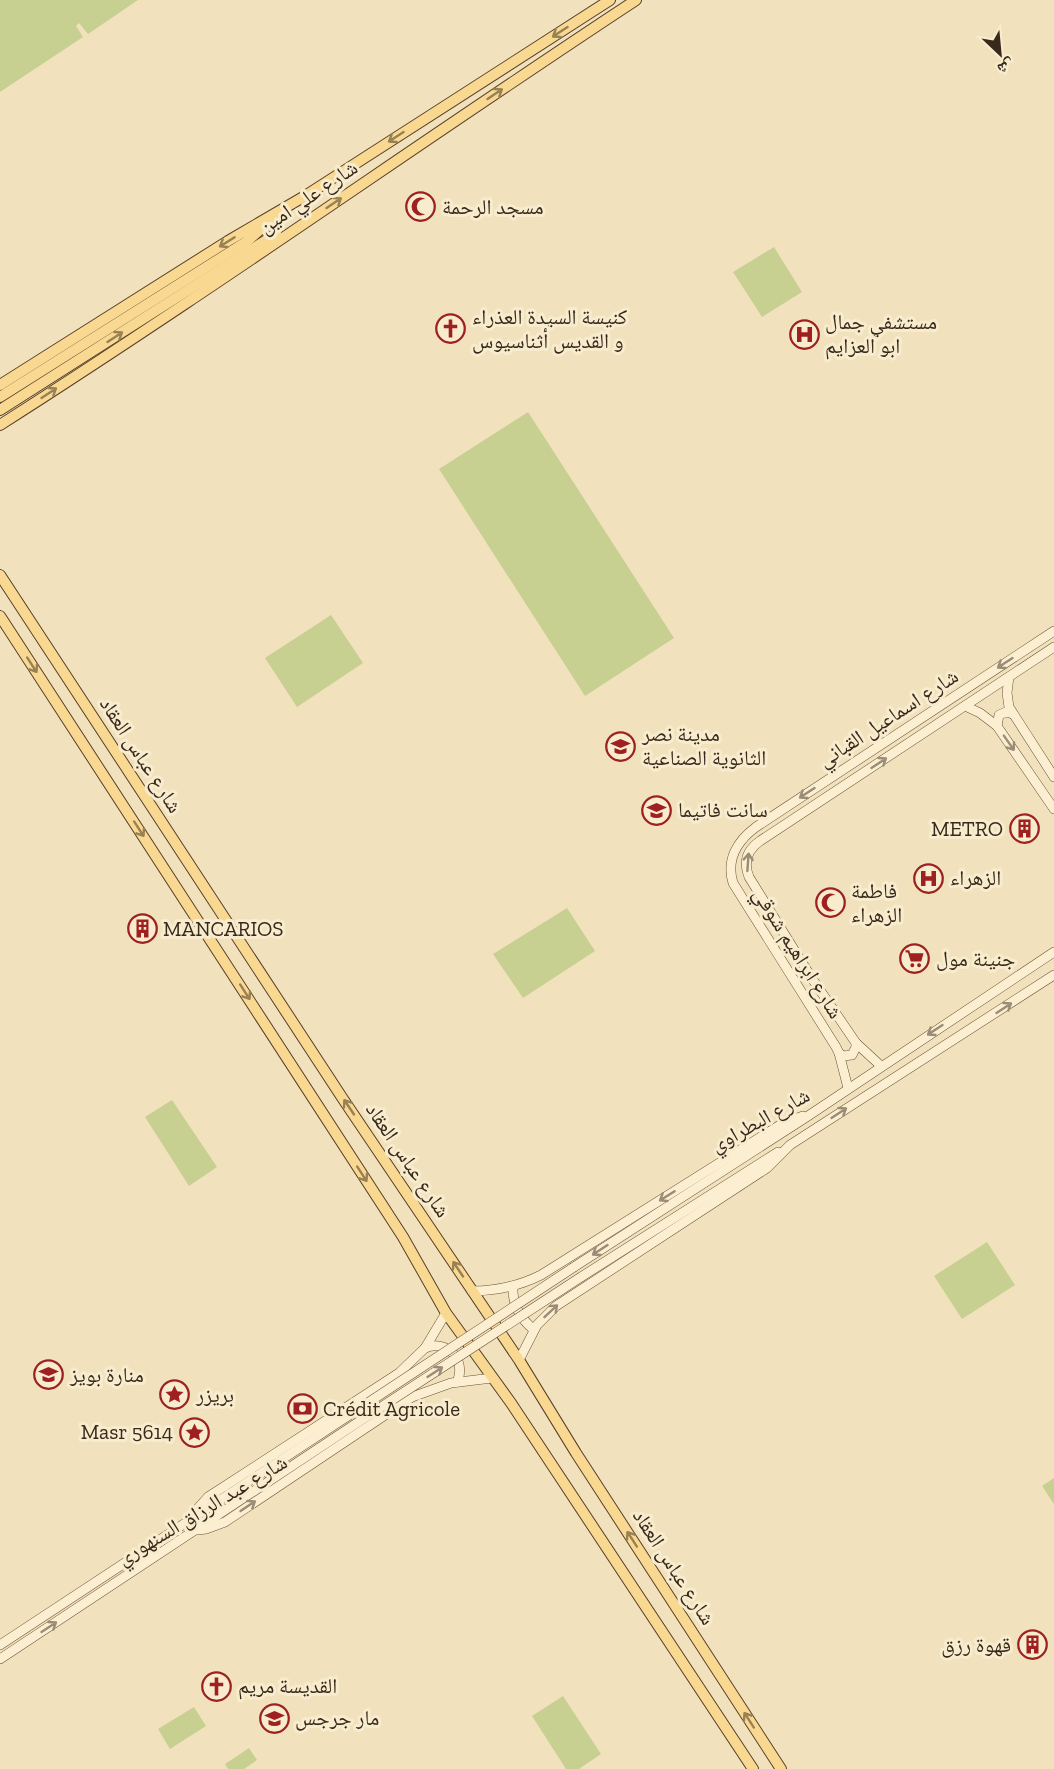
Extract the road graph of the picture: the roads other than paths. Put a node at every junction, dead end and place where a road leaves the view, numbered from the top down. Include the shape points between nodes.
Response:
1 (610, 0) edge
2 (636, 0) edge
3 (278, 213) junction
4 (316, 216) junction
5 (62, 364) junction
6 (0, 385) edge
7 (0, 398) edge
8 (0, 410) edge
9 (0, 425) edge
10 (0, 575) edge
11 (0, 616) edge
12 (1054, 631) edge
13 (1054, 647) edge
14 (1009, 677) junction
15 (965, 706) junction
16 (1013, 714) junction
17 (997, 726) junction
18 (850, 764) junction
19 (858, 776) junction
20 (1054, 777) edge
21 (1054, 809) edge
22 (744, 837) joint
23 (760, 841) joint
24 (1054, 952) edge
25 (1054, 975) edge
26 (856, 1043) junction
27 (839, 1053) junction
28 (881, 1066) junction
29 (848, 1088) junction
30 (808, 1116) junction
31 (790, 1145) junction
32 (513, 1286) junction
33 (472, 1291) junction
34 (446, 1313) junction
35 (534, 1330) junction
36 (425, 1348) junction
37 (519, 1360) junction
38 (492, 1378) junction
39 (457, 1382) junction
40 (189, 1520) junction
41 (196, 1530) junction
42 (0, 1645) edge
43 (0, 1659) edge
44 (753, 1769) edge
45 (781, 1769) edge

1 -> 3 main road, شارع علي امين
4 -> 2 main road, شارع علي امين
3 - 5 main road via 246,242
3 -> 6 main road, شارع علي امين
5 -> 4 main road via 274,236
9 -> 4 main road, شارع علي امين
5 - 7 main road
5 - 8 main road
33 -> 10 main road, شارع عباس العقاد
11 -> 34 main road, شارع عباس العقاد via 403,1237
12 -> 18 street, شارع اسماعيل القباني
13 - 14 street, شارع اسماعيل القباني
14 - 15 street, شارع اسماعيل القباني
14 - 16 street via 1007,700
15 - 17 street
19 -> 15 street, شارع اسماعيل القباني
16 - 17 street via 999,715
16 - 20 street
17 -> 21 street
18 - 19 street
18 -> 22 street, شارع اسماعيل القباني
19 - 23 street, شارع اسماعيل القباني
22 - 27 street, شارع ابراهيم شوقي via 732,859 733,884
26 -> 23 street, شارع ابراهيم شوقي via 749,876 746,860
24 -> 28 street, شارع البطراوي
31 -> 25 street, شارع البطراوي
26 - 27 street via 852,1055
26 - 28 street, شارع ابراهيم شوقي
27 - 29 street, شارع ابراهيم شوقي
28 - 29 street, شارع البطراوي
29 - 30 street, شارع البطراوي
30 -> 32 street, شارع البطراوي via 783,1123 552,1269
30 -> 40 street, bridge
35 -> 31 street, شارع البطراوي via 556,1306 766,1168
41 -> 31 street, bridge
32 - 33 street, شارع البطراوي
32 - 35 street via 517,1310
33 - 37 main road, شارع عباس العقاد
34 - 36 street, شارع عبد الرزاق السنهوري
34 - 38 main road, شارع عباس العقاد
35 - 37 street, شارع البطراوي
36 - 39 street via 439,1346 452,1351 460,1368
36 - 40 street, شارع عبد الرزاق السنهوري via 386,1382 208,1497
45 -> 37 main road, شارع عباس العقاد
38 - 39 street, شارع عبد الرزاق السنهوري
38 - 44 main road, شارع عباس العقاد
41 -> 39 street, شارع عبد الرزاق السنهوري via 225,1522 401,1404 425,1391
40 - 42 street, شارع عبد الرزاق السنهوري
43 -> 41 street, شارع عبد الرزاق السنهوري

